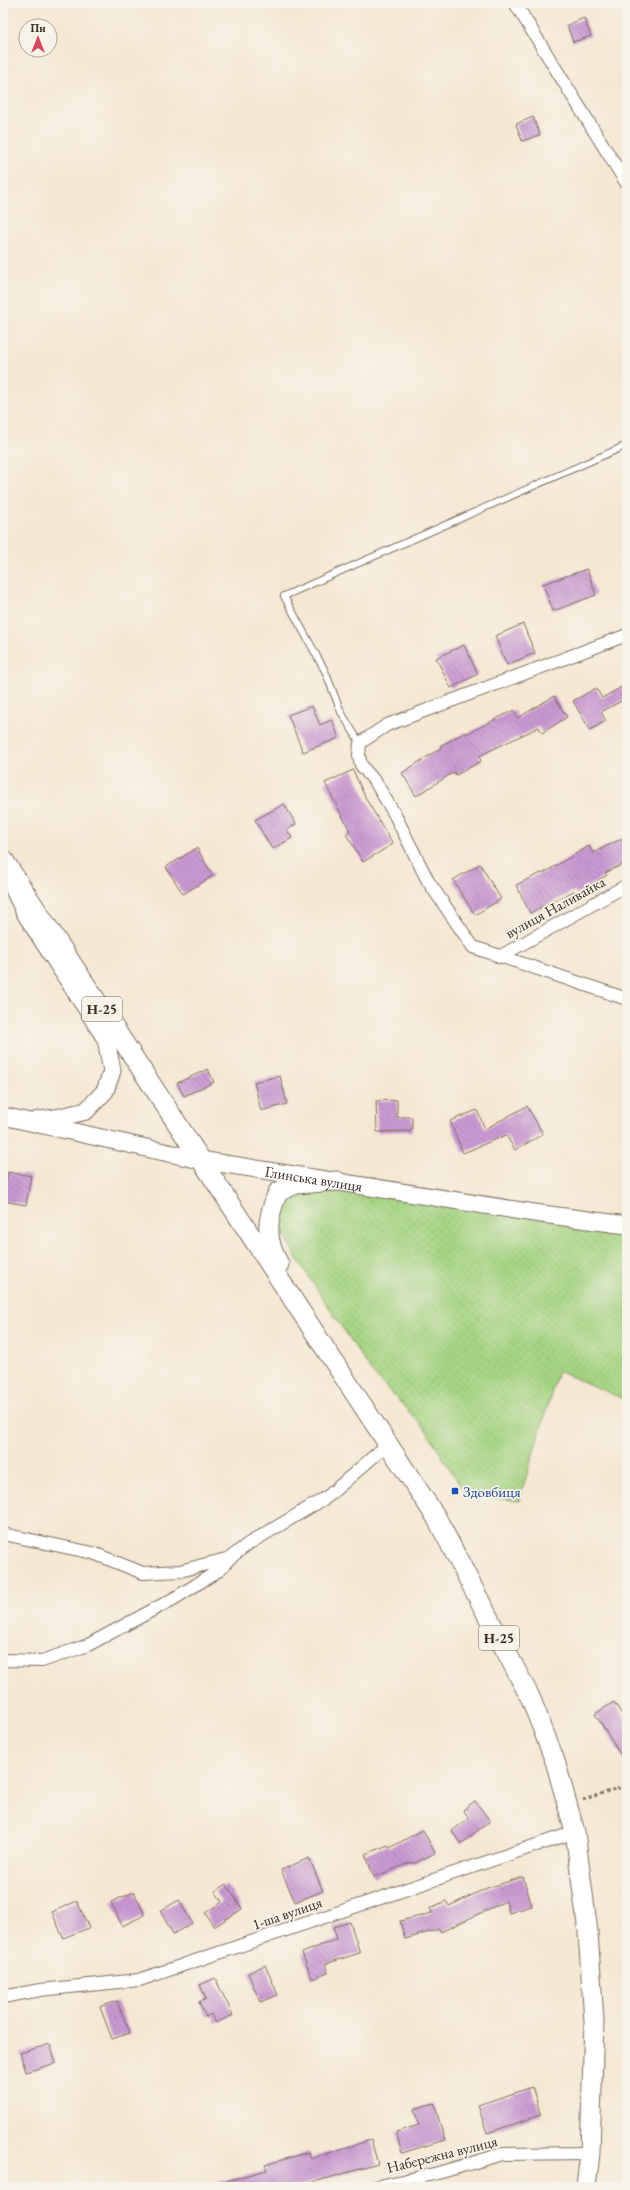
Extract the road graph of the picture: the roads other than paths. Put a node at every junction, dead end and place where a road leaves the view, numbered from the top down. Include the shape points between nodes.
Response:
1 (515, 3) edge
2 (627, 184) edge
3 (627, 445) edge
4 (627, 635) edge
5 (360, 743) junction
6 (3, 859) edge
7 (3, 867) edge
8 (627, 886) edge
9 (499, 957) junction
10 (627, 999) edge
11 (3, 1116) edge
12 (23, 1121) junction
13 (200, 1160) junction
14 (336, 1181) junction
15 (627, 1225) edge
16 (314, 1332) junction
17 (388, 1444) junction
18 (3, 1534) edge
19 (230, 1558) junction
20 (3, 1660) edge
21 (575, 1832) junction
22 (3, 1997) edge
23 (590, 2153) junction
24 (375, 2187) edge
25 (586, 2187) edge

1 - 2 street
3 - 5 lane via 284,596 325,671 341,712
4 - 5 street via 387,725
5 - 9 street via 361,765 376,783 395,815 428,881 473,947
6 - 13 main road, Н-25
7 - 12 street via 25,913 106,1039 112,1071 105,1090 86,1111 56,1118
8 - 9 street, вулиця Наливайка
9 - 10 street
11 - 12 street, Глинська вулиця
12 - 13 street, Глинська вулиця
13 - 14 street, Глинська вулиця
13 - 16 main road, Н-25
14 - 15 street, Глинська вулиця via 534,1213
14 - 16 main road via 296,1184 278,1192 269,1213 269,1238 274,1256 313,1320
16 - 17 main road, Н-25
17 - 19 street via 327,1497 248,1544
17 - 21 main road, Н-25 via 436,1517 531,1699 555,1761
18 - 19 street via 93,1553 143,1573 180,1571
19 - 20 street via 218,1571 175,1598 88,1645 42,1661
21 - 22 street, 1-ша вулиця via 139,1980 40,1990
21 - 23 main road, Н-25 via 588,1932 594,2021
23 - 24 street, Набережна вулиця via 503,2154 438,2173
23 - 25 main road, Н-25

